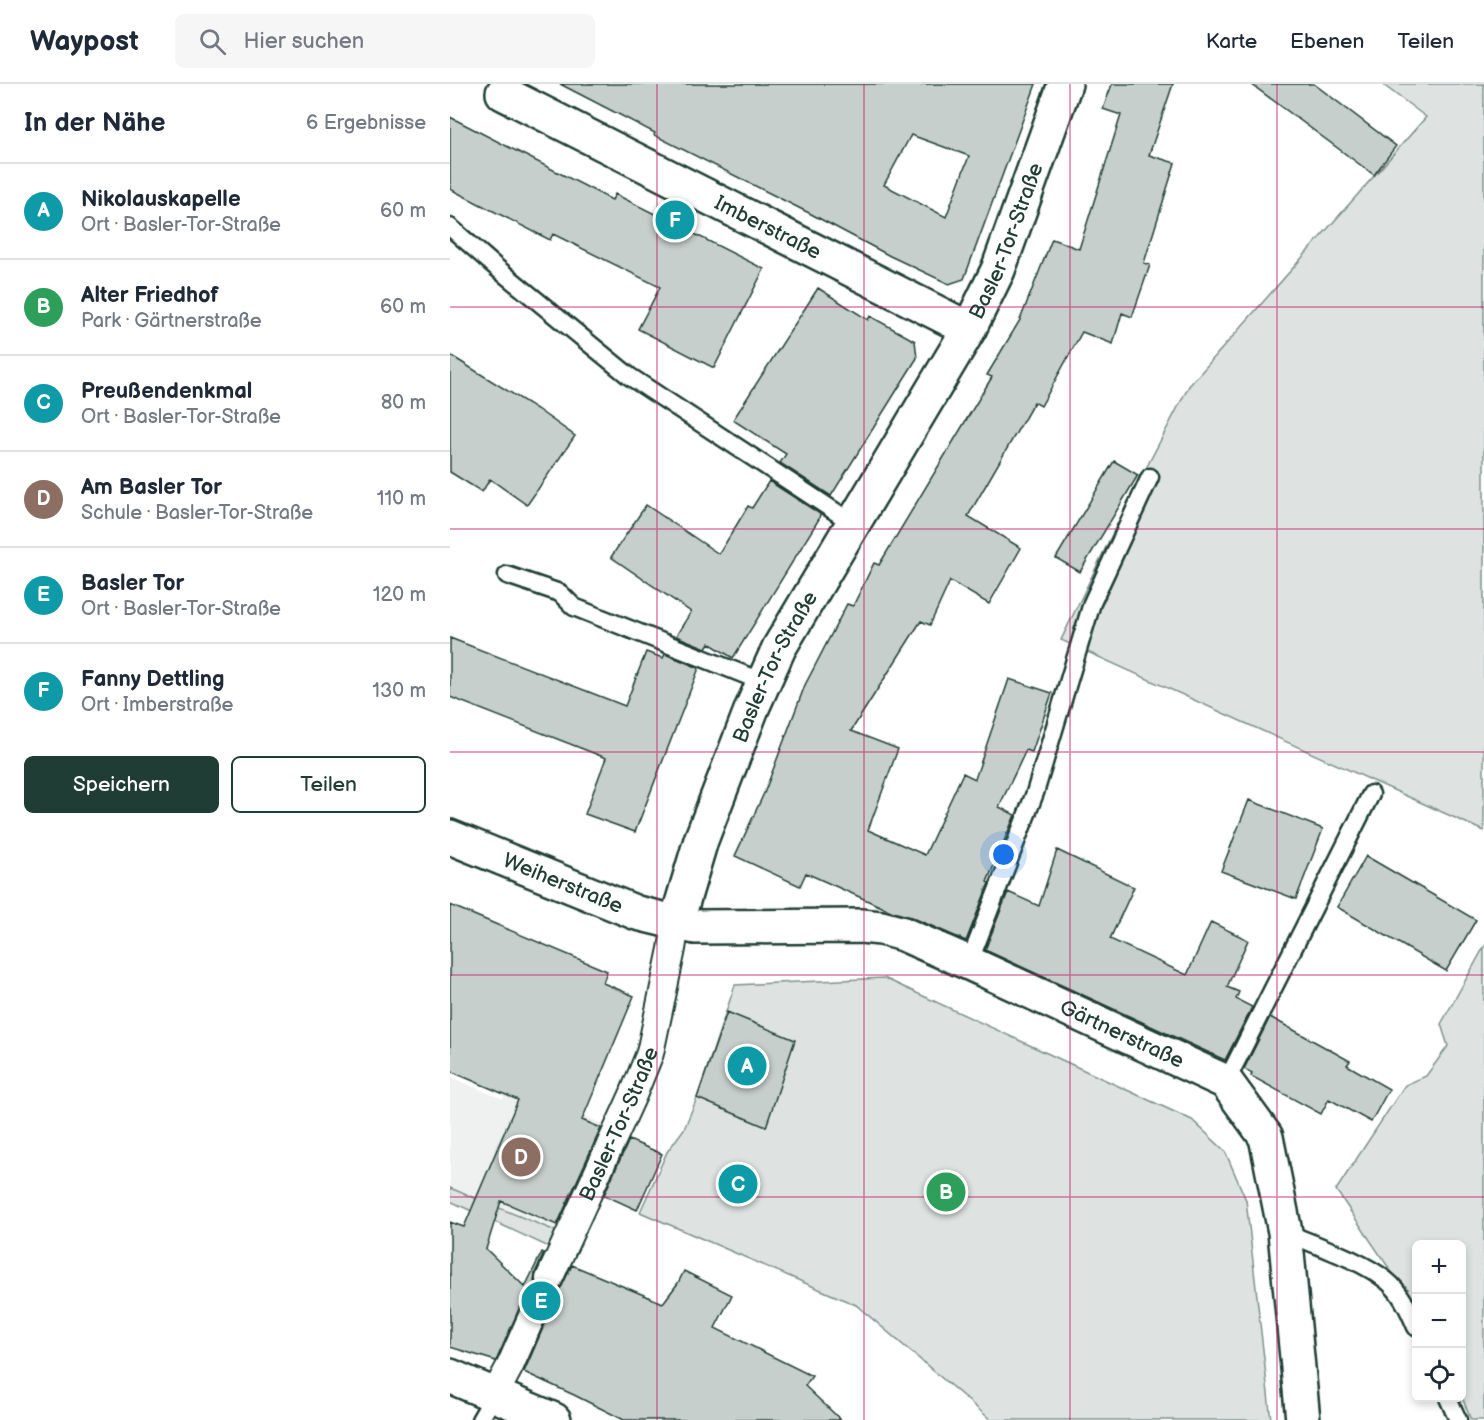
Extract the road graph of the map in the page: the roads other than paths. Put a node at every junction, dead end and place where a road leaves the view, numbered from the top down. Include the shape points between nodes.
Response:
1 (1065, 84) edge
2 (503, 93) dead end
3 (450, 227) edge
4 (969, 329) junction
5 (1150, 477) dead end
6 (854, 524) junction
7 (507, 575) dead end
8 (763, 682) junction
9 (1371, 794) dead end
10 (450, 837) edge
11 (676, 924) junction
12 (969, 963) junction
13 (1226, 1082) junction
14 (1285, 1232) junction
15 (549, 1279) tunnel mouth
16 (532, 1316) tunnel mouth
17 (1412, 1318) edge
18 (450, 1376) edge
19 (1450, 1402) edge
20 (488, 1407) edge
21 (554, 1420) edge
22 (1304, 1420) edge
23 (1458, 1420) edge

1 - 4 street, Basler-Tor-Straße via 998,270
2 - 4 street, Imberstraße
3 - 6 lane via 629,376
4 - 6 street, Basler-Tor-Straße
5 - 12 lane via 1092,603 1035,793
6 - 8 street, Basler-Tor-Straße via 779,648
7 - 8 lane via 560,593 574,607
8 - 11 street, Basler-Tor-Straße via 701,840
9 - 13 lane
10 - 11 street, Weiherstraße via 637,913
11 - 12 street, Gärtnerstraße via 881,928
11 - 15 street, Basler-Tor-Straße via 650,1053
12 - 13 street, Gärtnerstraße
13 - 14 street, Gärtnerstraße via 1266,1137
14 - 17 lane via 1356,1262 1387,1281 1405,1302
14 - 22 street, Gärtnerstraße
16 - 20 street
18 - 20 street
19 - 23 lane
20 - 21 street

